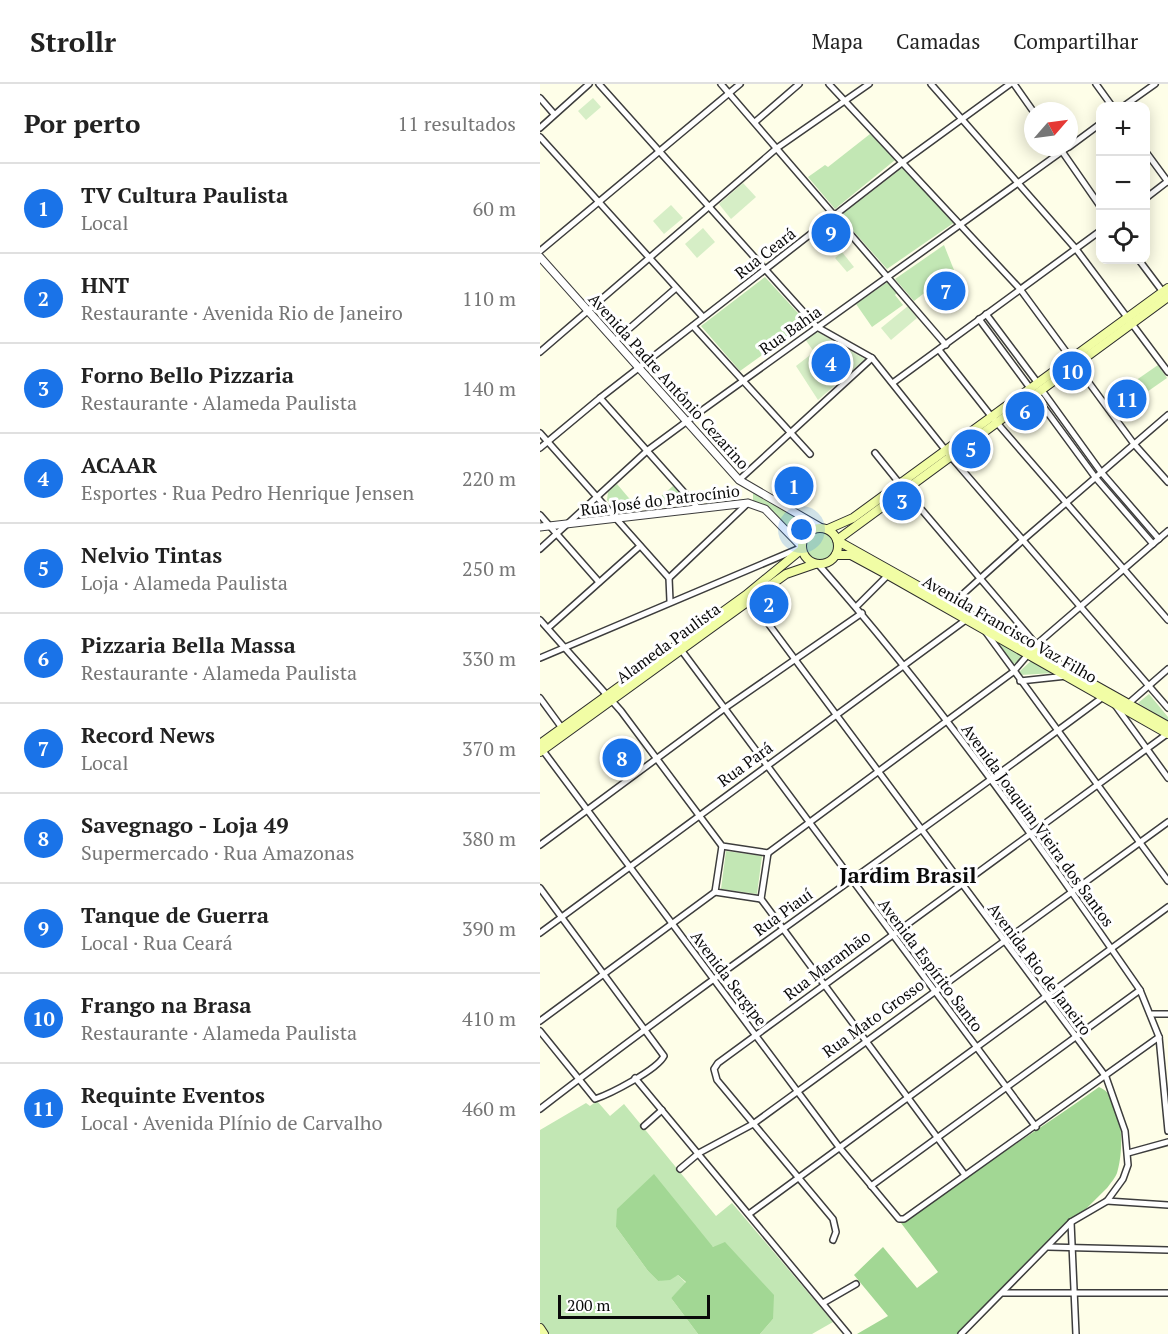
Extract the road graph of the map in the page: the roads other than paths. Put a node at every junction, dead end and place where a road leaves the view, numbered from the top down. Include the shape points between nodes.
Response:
1 (589, 84) edge
2 (599, 84) edge
3 (721, 84) edge
4 (740, 84) edge
5 (799, 84) edge
6 (829, 84) edge
7 (869, 84) edge
8 (931, 84) edge
9 (1012, 84) edge
10 (1096, 84) edge
11 (1155, 84) edge
12 (729, 94) junction
13 (540, 98) edge
14 (845, 101) junction
15 (1026, 102) edge
16 (1109, 102) edge
17 (1130, 102) edge
18 (554, 114) junction
19 (963, 120) junction
20 (755, 122) junction
21 (540, 128) edge
22 (1096, 128) edge
23 (540, 137) edge
24 (1078, 141) edge
25 (777, 148) junction
26 (662, 152) junction
27 (1052, 156) edge
28 (1065, 156) edge
29 (1149, 156) edge
30 (903, 162) junction
31 (1168, 182) edge
32 (1020, 183) junction
33 (1150, 195) edge
34 (1096, 199) edge
35 (599, 203) junction
36 (708, 207) junction
37 (834, 216) junction
38 (962, 226) junction
39 (1096, 235) edge
40 (1076, 249) junction
41 (540, 251) edge
42 (540, 257) edge
43 (649, 259) junction
44 (1142, 264) edge
45 (766, 270) junction
46 (889, 278) junction
47 (676, 288) junction
48 (1020, 289) junction
49 (1166, 292) edge
50 (589, 312) junction
51 (986, 314) junction
52 (704, 317) junction
53 (979, 319) junction
54 (1130, 320) junction
55 (693, 326) junction
56 (817, 327) junction
57 (615, 341) junction
58 (946, 345) junction
59 (939, 350) junction
60 (540, 352) edge
61 (872, 358) junction
62 (1074, 361) junction
63 (639, 369) junction
64 (1168, 372) edge
65 (742, 380) junction
66 (894, 382) junction
67 (1036, 388) junction
68 (600, 398) junction
69 (1168, 415) edge
70 (994, 419) junction
71 (685, 422) junction
72 (540, 433) edge
73 (791, 433) junction
74 (548, 442) junction
75 (1134, 444) junction
76 (540, 448) edge
77 (648, 450) junction
78 (875, 453) dead end
79 (948, 453) junction
80 (810, 454) dead end
81 (1101, 472) junction
82 (1095, 477) junction
83 (739, 480) junction
84 (1168, 482) edge
85 (747, 486) junction
86 (902, 487) junction
87 (598, 496) junction
88 (1067, 501) junction
89 (748, 503) junction
90 (698, 508) junction
91 (540, 515) edge
92 (617, 518) junction
93 (569, 524) junction
94 (550, 526) junction
95 (540, 527) edge
96 (824, 528) junction
97 (1168, 531) edge
98 (557, 534) junction
99 (1159, 539) junction
100 (838, 540) junction
101 (1023, 540) junction
102 (1153, 544) junction
103 (640, 546) junction
104 (802, 547) junction
105 (540, 549) edge
106 (836, 555) junction
107 (817, 564) junction
108 (1125, 570) junction
109 (888, 575) junction
110 (669, 578) junction
111 (981, 578) junction
112 (599, 582) junction
113 (748, 598) junction
114 (670, 601) junction
115 (953, 603) junction
116 (1080, 606) junction
117 (856, 607) junction
118 (862, 613) junction
119 (967, 619) junction
120 (540, 620) edge
121 (1168, 620) edge
122 (548, 628) junction
123 (984, 630) junction
124 (1032, 639) junction
125 (1042, 640) junction
126 (564, 646) junction
127 (679, 647) junction
128 (1033, 650) junction
129 (540, 658) edge
130 (795, 661) junction
131 (903, 666) junction
132 (1168, 669) edge
133 (1013, 672) junction
134 (1067, 676) junction
135 (1020, 681) junction
136 (1149, 685) junction
137 (610, 697) junction
138 (1103, 697) junction
139 (540, 698) edge
140 (1129, 703) junction
141 (1114, 704) junction
142 (724, 708) junction
143 (1168, 708) edge
144 (836, 718) junction
145 (946, 722) junction
146 (562, 728) junction
147 (1058, 731) junction
148 (1168, 731) edge
149 (541, 748) edge
150 (1147, 749) junction
151 (656, 758) junction
152 (767, 764) junction
153 (877, 773) junction
154 (1168, 778) edge
155 (990, 781) junction
156 (1097, 784) junction
157 (588, 810) junction
158 (698, 815) junction
159 (810, 822) junction
160 (1168, 822) edge
161 (921, 831) junction
162 (1029, 835) junction
163 (1140, 843) junction
164 (540, 845) edge
165 (722, 846) junction
166 (768, 853) junction
167 (629, 866) junction
168 (851, 879) junction
169 (1168, 881) edge
170 (961, 885) junction
171 (540, 888) edge
172 (715, 892) junction
173 (1071, 892) junction
174 (761, 899) junction
175 (1168, 907) edge
176 (561, 917) junction
177 (671, 923) junction
178 (783, 929) junction
179 (540, 933) edge
180 (892, 934) junction
181 (1004, 942) junction
182 (1112, 949) junction
183 (603, 975) junction
184 (714, 980) junction
185 (824, 985) junction
186 (1140, 990) junction
187 (933, 991) junction
188 (1045, 998) junction
189 (1152, 1014) junction
190 (1168, 1014) edge
191 (540, 1021) edge
192 (646, 1029) junction
193 (540, 1031) edge
194 (755, 1035) junction
195 (1159, 1037) junction
196 (1075, 1038) junction
197 (866, 1041) junction
198 (976, 1048) junction
199 (1106, 1077) junction
200 (635, 1078) junction
201 (578, 1080) junction
202 (1007, 1088) junction
203 (797, 1091) junction
204 (907, 1096) junction
205 (540, 1109) edge
206 (662, 1110) junction
207 (753, 1124) junction
208 (644, 1125) dead end
209 (1036, 1127) junction
210 (1168, 1131) edge
211 (937, 1136) junction
212 (1168, 1142) edge
213 (839, 1147) junction
214 (699, 1153) junction
215 (1128, 1153) junction
216 (680, 1169) dead end
217 (965, 1175) junction
218 (797, 1177) junction
219 (871, 1186) junction
220 (1107, 1201) junction
221 (1168, 1205) edge
222 (749, 1214) junction
223 (1071, 1222) junction
224 (833, 1240) dead end
225 (1072, 1246) junction
226 (1048, 1247) junction
227 (1168, 1250) edge
228 (856, 1284) dead end
229 (1003, 1293) junction
230 (1074, 1293) junction
231 (1168, 1293) edge
232 (823, 1303) junction
233 (540, 1328) edge
234 (544, 1334) edge
235 (848, 1334) edge
236 (961, 1334) edge
237 (1076, 1334) edge

1 - 18 street
2 - 26 street
3 - 12 street
4 - 12 street
5 - 20 street
6 - 14 street
7 - 14 street
8 - 19 street
9 - 15 street
9 - 19 street, Rua Ceará
10 - 16 street
11 - 17 street
12 - 20 street
12 - 26 street
13 - 18 street
14 - 25 street
14 - 30 street
18 - 21 street
19 - 30 street, Rua Ceará
19 - 32 street
20 - 25 street
22 - 24 street, Rua Bahia
23 - 35 street
25 - 36 street
25 - 37 street
26 - 35 street
26 - 36 street
27 - 32 street, Rua Bahia
28 - 34 street
29 - 31 street
30 - 37 street, Rua Ceará
30 - 38 street
31 - 33 street
32 - 38 street, Rua Bahia
32 - 40 street
35 - 41 street
35 - 43 street
36 - 43 street
36 - 45 street
37 - 45 street, Rua Ceará
37 - 46 street
38 - 46 street, Rua Bahia
38 - 48 street
39 - 40 street
40 - 48 street
40 - 54 street
42 - 50 street, Avenida Padre Antônio Cezarino
43 - 47 street
43 - 50 street
44 - 49 street
45 - 52 street, Rua Ceará
45 - 56 street
46 - 56 street, Rua Bahia
46 - 58 street
47 - 52 street
47 - 57 street
48 - 51 street
48 - 62 street
49 - 54 main road
50 - 57 street, Avenida Padre Antônio Cezarino
50 - 60 street
51 - 53 street
51 - 67 street
52 - 55 street, Rua Ceará
53 - 58 street
53 - 67 street
54 - 62 main road
54 - 64 street
55 - 63 street, Rua Ceará
55 - 65 street
56 - 61 street
56 - 65 street, Rua Bahia
57 - 63 street, Avenida Padre Antônio Cezarino
58 - 59 street
59 - 66 street
59 - 70 street
61 - 66 street
61 - 73 street
62 - 67 main road
62 - 75 street
63 - 68 street, Rua Ceará
63 - 71 street, Avenida Padre Antônio Cezarino
65 - 71 street, Rua Bahia
65 - 73 street
66 - 79 street
67 - 70 main road
67 - 81 street
67 - 82 street
68 - 74 street, Rua Ceará
68 - 77 street
69 - 75 street
70 - 79 main road
70 - 88 street
71 - 77 street, Rua Bahia
71 - 83 street, Avenida Padre Antônio Cezarino
72 - 74 street
73 - 80 street
73 - 83 street
74 - 76 street, Rua Ceará
74 - 87 street
75 - 81 street
75 - 84 street
77 - 87 street, Rua Bahia
77 - 90 street
78 - 86 street
79 - 86 main road
79 - 101 street
81 - 82 street
81 - 99 street
82 - 88 street
82 - 102 street
83 - 85 street, Avenida Padre Antônio Cezarino
85 - 89 street
85 - 96 street, Avenida Padre Antônio Cezarino
86 - 96 main road via 853,518
86 - 100 main road
86 - 111 street
87 - 92 street
87 - 93 street, Rua Bahia
88 - 101 street
88 - 108 street
89 - 90 street, Rua José do Patrocínio
89 - 104 street, Rua José do Patrocínio via 765,509
89 - 110 street
90 - 92 street, Rua José do Patrocínio
91 - 94 street
92 - 93 street, Rua José do Patrocínio
92 - 103 street
93 - 94 street, Rua José do Patrocínio
93 - 98 street, Rua Bahia
94 - 95 street, Rua José do Patrocínio
94 - 98 street
96 - 100 main road
96 - 104 main road via 809,531
97 - 99 street
98 - 105 street, Rua Bahia
98 - 112 street
99 - 102 street
100 - 106 main road
100 - 115 main road, Avenida Francisco Vaz Filho
101 - 111 street
101 - 116 street
102 - 108 street
103 - 110 street
103 - 112 street
104 - 107 main road via 806,558
104 - 113 main road, Alameda Paulista
104 - 114 street
106 - 107 main road via 829,562
106 - 109 main road, Avenida Francisco Vaz Filho via 851,555
107 - 113 main road, Alameda Paulista via 786,574
107 - 117 street, Avenida Joaquim Vieira dos Santos
108 - 116 street
108 - 121 street
109 - 117 street
109 - 119 main road, Avenida Francisco Vaz Filho
110 - 114 street
111 - 115 street
111 - 124 street
112 - 122 street
113 - 127 main road, Alameda Paulista
113 - 130 street, Avenida Rio de Janeiro
114 - 126 street
115 - 128 main road, Avenida Francisco Vaz Filho
116 - 125 street
116 - 136 street
117 - 118 street, Avenida Joaquim Vieira dos Santos
118 - 130 street
118 - 131 street, Avenida Joaquim Vieira dos Santos
119 - 123 main road, Avenida Francisco Vaz Filho
119 - 131 street, Rua Pará
120 - 122 street
122 - 126 street
123 - 128 main road, Avenida Francisco Vaz Filho
123 - 133 street
124 - 125 street
124 - 128 street
125 - 128 street
126 - 129 street
126 - 137 street
127 - 137 main road, Alameda Paulista
127 - 142 street, Avenida Espírito Santo
128 - 133 street
128 - 134 main road, Avenida Francisco Vaz Filho
128 - 140 main road, Avenida Francisco Vaz Filho
130 - 142 street
130 - 144 street, Avenida Rio de Janeiro
131 - 144 street, Rua Pará
131 - 145 street, Avenida Joaquim Vieira dos Santos
132 - 136 street
133 - 135 street
133 - 145 street
134 - 135 street
134 - 138 main road, Avenida Francisco Vaz Filho
135 - 147 street
136 - 140 street
136 - 143 street
137 - 146 main road, Alameda Paulista
137 - 149 main road, Alameda Paulista
137 - 151 street
138 - 141 main road, Avenida Francisco Vaz Filho
138 - 147 street, Rua Piauí
139 - 146 street
140 - 148 main road, Avenida Francisco Vaz Filho
141 - 148 main road, Avenida Francisco Vaz Filho
141 - 150 street
142 - 151 street
142 - 152 street, Avenida Espírito Santo
144 - 152 street, Rua Pará
144 - 153 street, Avenida Rio de Janeiro
145 - 153 street
145 - 155 street, Avenida Joaquim Vieira dos Santos
146 - 149 main road, Alameda Paulista
147 - 155 street, Rua Piauí
147 - 156 street
148 - 150 street, Rua Maranhão
149 - 157 street, Avenida Sergipe
150 - 154 street
150 - 156 street, Rua Maranhão
151 - 157 street
151 - 158 street
152 - 158 street, Rua Pará
152 - 159 street, Avenida Espírito Santo
153 - 159 street
153 - 161 street, Avenida Rio de Janeiro
155 - 161 street, Rua Piauí
155 - 162 street, Avenida Joaquim Vieira dos Santos
156 - 162 street, Rua Maranhão
156 - 163 street
157 - 164 street
157 - 167 street, Avenida Sergipe
158 - 165 street
158 - 167 street, Rua Pará
159 - 166 street
159 - 168 street, Avenida Espírito Santo
160 - 163 street, Rua Mato Grosso
161 - 168 street, Rua Piauí
161 - 170 street, Avenida Rio de Janeiro
162 - 170 street, Rua Maranhão
162 - 173 street, Avenida Joaquim Vieira dos Santos
163 - 169 street
163 - 173 street, Rua Mato Grosso
165 - 166 street
165 - 172 street
166 - 174 street
167 - 176 street, Rua Pará
167 - 177 street, Avenida Sergipe
168 - 178 street, Rua Piauí
168 - 180 street, Avenida Espírito Santo
170 - 180 street, Rua Maranhão
170 - 181 street, Avenida Rio de Janeiro
171 - 176 street
172 - 174 street
172 - 177 street
173 - 181 street, Rua Mato Grosso
173 - 182 street, Avenida Joaquim Vieira dos Santos
174 - 178 street
175 - 182 street
176 - 179 street, Rua Pará
176 - 183 street
177 - 183 street
177 - 184 street, Avenida Sergipe
178 - 184 street, Rua Piauí
178 - 185 street
180 - 185 street, Rua Maranhão
180 - 187 street, Avenida Espírito Santo
181 - 187 street, Rua Mato Grosso
181 - 188 street, Avenida Rio de Janeiro
182 - 186 street, Avenida Joaquim Vieira dos Santos
182 - 188 street
183 - 191 street
183 - 192 street
184 - 192 street, Rua Piauí
184 - 194 street, Avenida Sergipe
185 - 194 street, Rua Maranhão
185 - 197 street
186 - 189 street, Avenida Joaquim Vieira dos Santos
186 - 196 street
187 - 197 street, Rua Mato Grosso
187 - 198 street, Avenida Espírito Santo
188 - 196 street, Avenida Rio de Janeiro
188 - 198 street
189 - 190 street
189 - 195 street, Avenida Joaquim Vieira dos Santos
192 - 200 street via 664,1056
192 - 201 street, Rua Piauí
193 - 201 street
194 - 203 street, Avenida Sergipe
194 - 207 street, Rua Maranhão via 718,1064 714,1075
195 - 199 street
195 - 210 street, Avenida Joaquim Vieira dos Santos
196 - 199 street, Avenida Rio de Janeiro
196 - 202 street
197 - 203 street, Rua Mato Grosso
197 - 204 street
198 - 202 street, Avenida Espírito Santo
198 - 204 street
199 - 209 street
199 - 215 street, Avenida Rio de Janeiro via 1125,1131
200 - 201 street via 595,1099
200 - 206 street
201 - 205 street, Rua Piauí
202 - 209 street, Avenida Espírito Santo
202 - 211 street
203 - 207 street, Rua Mato Grosso
203 - 213 street, Avenida Sergipe
204 - 211 street
204 - 213 street
206 - 208 street
206 - 214 street
207 - 214 street, Rua Mato Grosso
207 - 218 street
209 - 217 street
211 - 217 street
211 - 219 street
212 - 215 street
213 - 218 street
213 - 219 street, Avenida Sergipe
214 - 216 street, Rua Mato Grosso
214 - 222 street
215 - 220 street, Avenida Rio de Janeiro via 1123,1179
217 - 219 street, Avenida Sergipe via 902,1220
218 - 222 street
218 - 224 street via 833,1219
220 - 221 street
220 - 223 street
222 - 232 street
223 - 225 street
223 - 226 street
225 - 226 street
225 - 227 street
225 - 230 street
226 - 229 street
228 - 232 street
229 - 230 street
229 - 236 street
230 - 231 street
230 - 237 street
232 - 235 street
233 - 234 main road

